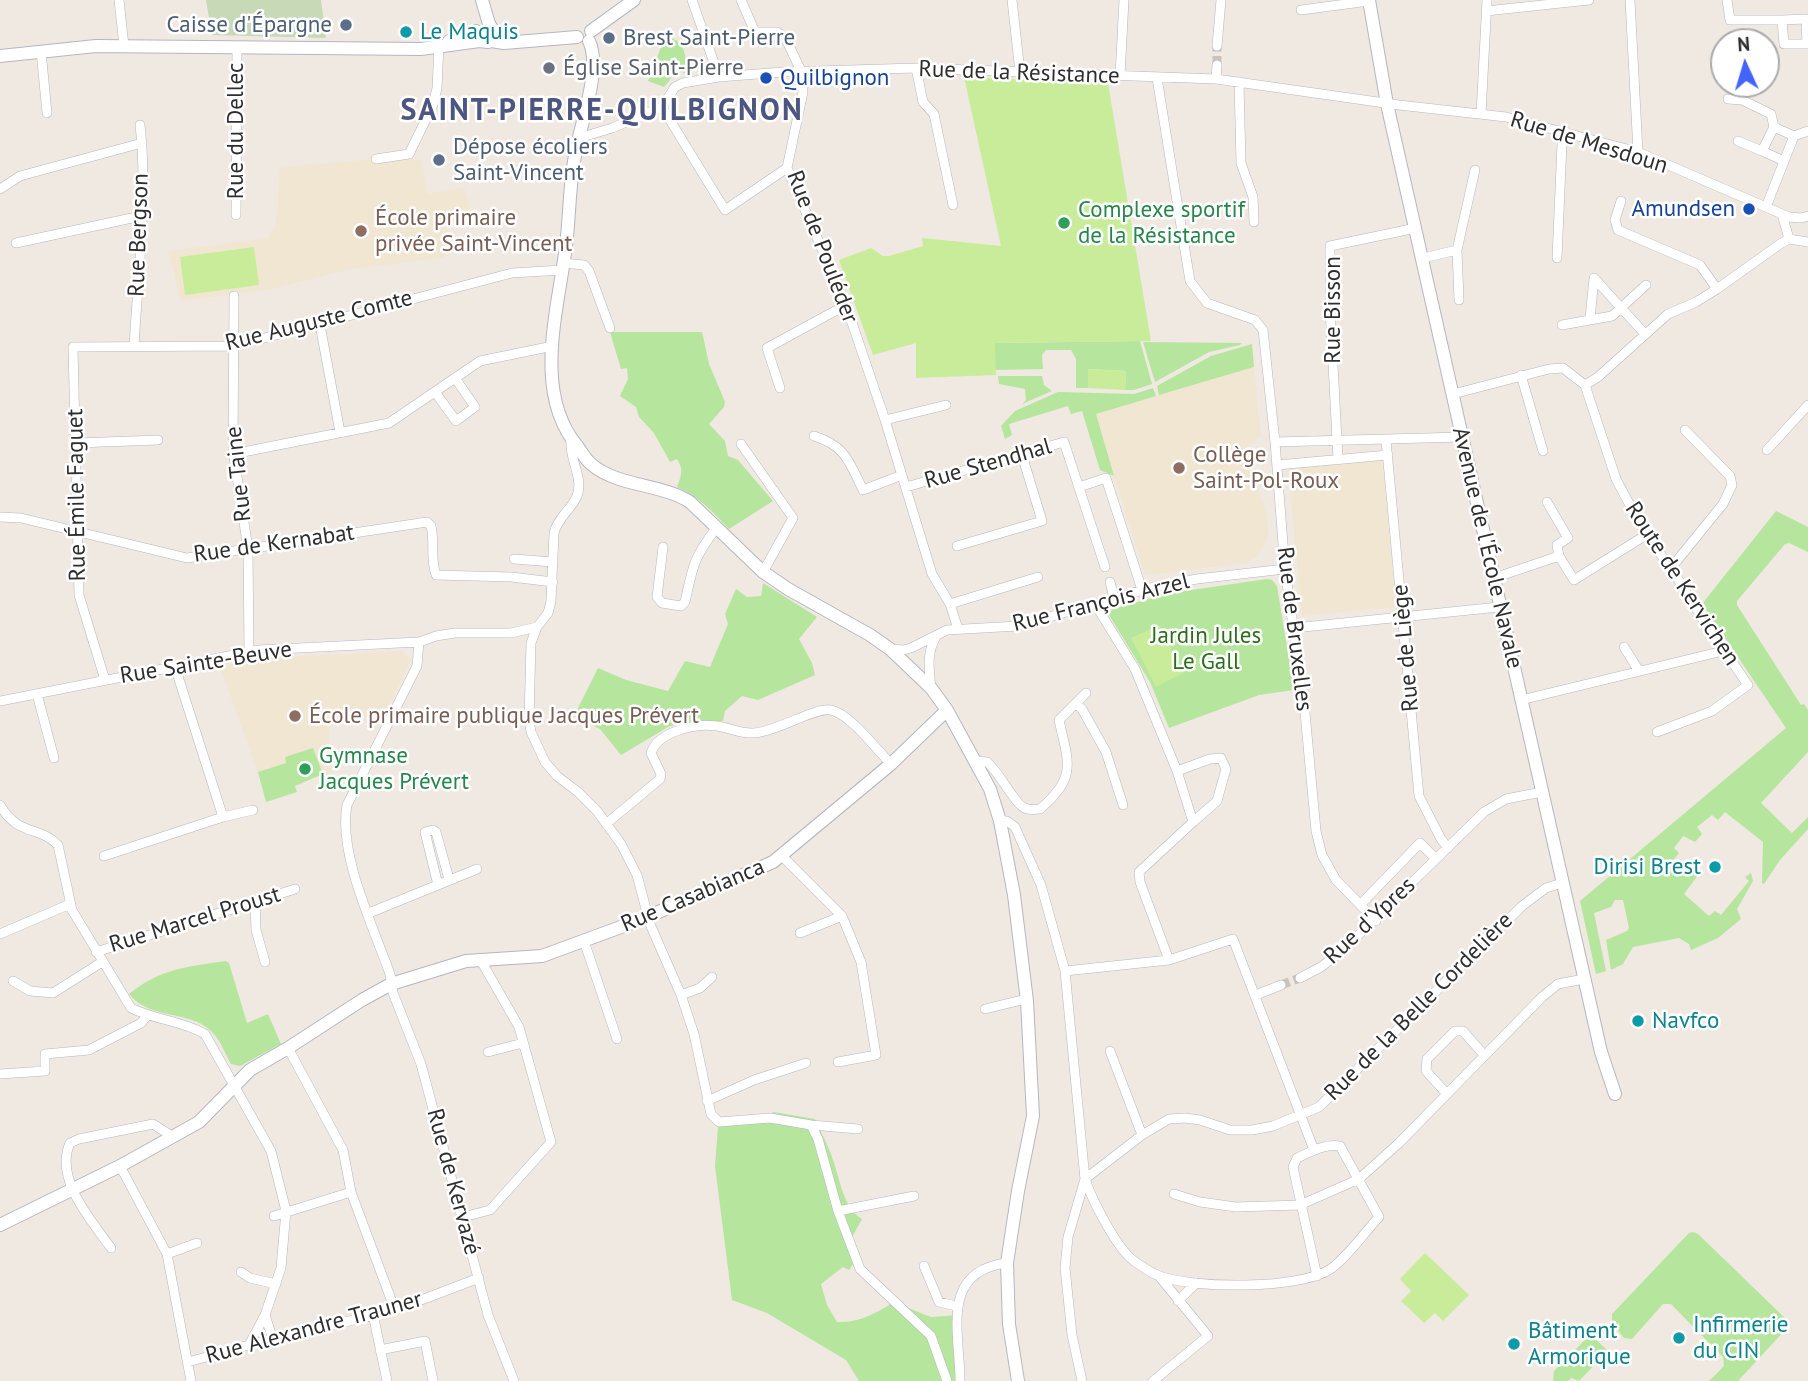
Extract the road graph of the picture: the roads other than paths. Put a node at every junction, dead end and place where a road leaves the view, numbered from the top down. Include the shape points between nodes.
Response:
1 (119, 0) edge
2 (481, 0) edge
3 (634, 0) edge
4 (692, 0) edge
5 (741, 0) edge
6 (1012, 0) edge
7 (1124, 0) edge
8 (1221, 0) edge
9 (1487, 0) edge
10 (1589, 0) edge
11 (1630, 0) edge
12 (1727, 0) edge
13 (1369, 1) edge
14 (1301, 10) dead end
15 (1486, 11) junction
16 (1782, 20) junction
17 (485, 33) junction
18 (586, 36) junction
19 (1807, 44) edge
20 (124, 46) junction
21 (439, 46) junction
22 (1217, 46) tunnel mouth
23 (237, 47) junction
24 (41, 51) junction
25 (0, 56) edge
26 (1217, 65) tunnel mouth
27 (916, 68) junction
28 (801, 71) junction
29 (1020, 72) junction
30 (1120, 76) junction
31 (719, 77) junction
32 (1157, 78) junction
33 (1216, 79) junction
34 (1239, 82) junction
35 (1728, 99) dead end
36 (1387, 104) junction
37 (662, 107) junction
38 (47, 113) dead end
39 (1481, 114) junction
40 (140, 125) dead end
41 (1774, 127) junction
42 (1808, 131) edge
43 (1566, 132) junction
44 (1794, 136) junction
45 (579, 138) junction
46 (1738, 141) dead end
47 (142, 143) junction
48 (1762, 151) junction
49 (1638, 152) junction
50 (376, 159) dead end
51 (1784, 161) junction
52 (787, 168) junction
53 (1475, 170) dead end
54 (0, 189) edge
55 (1622, 201) dead end
56 (953, 205) dead end
57 (1766, 207) junction
58 (1782, 214) junction
59 (236, 215) dead end
60 (141, 216) junction
61 (1805, 217) edge
62 (1254, 222) dead end
63 (1416, 228) junction
64 (1789, 239) junction
65 (16, 243) dead end
66 (1807, 244) edge
67 (1457, 250) junction
68 (1423, 258) junction
69 (1557, 258) dead end
70 (562, 266) junction
71 (1646, 285) dead end
72 (1717, 289) junction
73 (234, 296) dead end
74 (1459, 300) dead end
75 (846, 305) junction
76 (1620, 308) junction
77 (1590, 319) junction
78 (320, 325) junction
79 (1562, 325) dead end
80 (610, 328) dead end
81 (1644, 333) junction
82 (134, 346) junction
83 (234, 346) junction
84 (553, 346) junction
85 (74, 347) joint
86 (1521, 375) junction
87 (455, 378) junction
88 (1585, 384) junction
89 (780, 388) dead end
90 (435, 392) junction
91 (1452, 394) junction
92 (946, 405) dead end
93 (1806, 410) edge
94 (885, 420) junction
95 (1685, 430) dead end
96 (340, 432) junction
97 (814, 436) dead end
98 (1462, 437) junction
99 (158, 440) dead end
100 (1387, 440) junction
101 (571, 441) junction
102 (1337, 441) junction
103 (1275, 442) junction
104 (77, 443) junction
105 (741, 444) dead end
106 (233, 450) junction
107 (1767, 450) dead end
108 (1544, 451) dead end
109 (1388, 454) junction
110 (1022, 455) junction
111 (1338, 459) junction
112 (1277, 465) junction
113 (902, 475) junction
114 (906, 487) junction
115 (1079, 487) junction
116 (1547, 502) dead end
117 (0, 517) edge
118 (718, 527) junction
119 (78, 533) junction
120 (1646, 535) junction
121 (957, 545) dead end
122 (663, 547) dead end
123 (248, 549) junction
124 (1559, 556) junction
125 (514, 559) dead end
126 (553, 562) junction
127 (1105, 567) dead end
128 (1671, 568) junction
129 (1285, 569) junction
130 (764, 572) junction
131 (1038, 577) dead end
132 (1493, 578) junction
133 (553, 582) junction
134 (1110, 582) dead end
135 (1142, 590) junction
136 (1114, 598) junction
137 (950, 604) junction
138 (1095, 604) junction
139 (1499, 607) junction
140 (1404, 616) junction
141 (537, 627) junction
142 (1294, 628) junction
143 (958, 629) junction
144 (518, 632) junction
145 (937, 634) junction
146 (419, 642) junction
147 (531, 643) junction
148 (1624, 646) dead end
149 (890, 649) junction
150 (1723, 651) junction
151 (249, 652) junction
152 (176, 667) junction
153 (1639, 671) junction
154 (105, 680) junction
155 (931, 688) junction
156 (1086, 693) dead end
157 (37, 694) junction
158 (1521, 700) junction
159 (0, 701) edge
160 (1076, 704) junction
161 (947, 710) junction
162 (1657, 732) dead end
163 (54, 758) dead end
164 (975, 761) junction
165 (891, 764) junction
166 (1177, 771) junction
167 (1542, 792) junction
168 (0, 805) edge
169 (1123, 805) dead end
170 (253, 810) dead end
171 (223, 817) junction
172 (1000, 821) junction
173 (1193, 822) junction
174 (606, 824) junction
175 (1448, 848) junction
176 (104, 856) dead end
177 (782, 856) junction
178 (1436, 859) junction
179 (477, 869) dead end
180 (449, 879) junction
181 (1562, 883) junction
182 (438, 885) junction
183 (295, 888) dead end
184 (255, 901) junction
185 (70, 904) junction
186 (1360, 905) junction
187 (369, 913) junction
188 (649, 915) junction
189 (842, 916) junction
190 (1376, 921) junction
191 (800, 933) dead end
192 (0, 934) edge
193 (584, 941) junction
194 (96, 952) junction
195 (480, 959) junction
196 (1169, 960) junction
197 (102, 961) junction
198 (265, 962) dead end
199 (1065, 971) junction
200 (712, 977) dead end
201 (1300, 978) tunnel mouth
202 (1584, 979) junction
203 (13, 981) dead end
204 (391, 984) junction
205 (1280, 985) tunnel mouth
206 (681, 995) junction
207 (1256, 995) junction
208 (1026, 999) junction
209 (985, 1009) dead end
210 (147, 1016) junction
211 (617, 1039) dead end
212 (523, 1043) junction
213 (288, 1048) junction
214 (1110, 1051) dead end
215 (488, 1052) dead end
216 (1484, 1055) junction
217 (838, 1062) dead end
218 (806, 1063) dead end
219 (0, 1074) edge
220 (235, 1087) junction
221 (1447, 1094) junction
222 (1615, 1094) dead end
223 (708, 1101) junction
224 (1300, 1116) junction
225 (811, 1125) junction
226 (858, 1129) dead end
227 (1142, 1135) junction
228 (173, 1137) junction
229 (1314, 1150) junction
230 (120, 1166) junction
231 (1085, 1179) junction
232 (1359, 1179) junction
233 (73, 1190) junction
234 (351, 1192) junction
235 (1174, 1195) dead end
236 (914, 1196) dead end
237 (1300, 1205) junction
238 (286, 1211) junction
239 (838, 1211) junction
240 (274, 1216) dead end
241 (463, 1217) junction
242 (0, 1225) edge
243 (197, 1243) dead end
244 (111, 1248) dead end
245 (167, 1254) junction
246 (1007, 1263) junction
247 (924, 1266) dead end
248 (241, 1272) dead end
249 (1158, 1276) junction
250 (1317, 1276) junction
251 (479, 1278) junction
252 (1196, 1283) junction
253 (276, 1284) junction
254 (1178, 1301) junction
255 (956, 1306) junction
256 (395, 1310) junction
257 (373, 1314) junction
258 (265, 1315) junction
259 (273, 1340) junction
260 (248, 1345) junction
261 (380, 1350) junction
262 (188, 1362) junction
263 (191, 1381) edge
264 (387, 1381) edge
265 (433, 1381) edge
266 (514, 1381) edge
267 (947, 1381) edge
268 (960, 1381) edge
269 (1018, 1381) edge
270 (1082, 1381) edge
271 (1153, 1381) edge

1 - 20 street
2 - 17 street
3 - 18 street
4 - 31 street
5 - 28 street via 755,32 785,37
6 - 29 street
7 - 30 street
8 - 22 street
9 - 15 street
10 - 15 street
11 - 49 street
12 - 16 street via 1730,20
13 - 14 street
13 - 36 street, Avenue de l'École Navale
15 - 39 street
16 - 19 street via 1784,44
16 - 19 street via 1806,19
17 - 18 street via 504,43
17 - 21 street
18 - 45 street via 593,65
20 - 23 street
20 - 24 street
21 - 23 street
21 - 50 street via 433,105 409,154
23 - 59 street, Rue du Dellec
24 - 25 street
24 - 38 street
26 - 33 street
27 - 28 street, Rue de la Résistance
27 - 29 street, Rue de la Résistance
27 - 56 street via 923,102 934,114
28 - 31 street, Rue de la Résistance
28 - 52 street, Rue de Pouléder via 803,92
29 - 30 street, Rue de la Résistance
30 - 32 street, Rue de la Résistance
31 - 37 street, Rue de la Résistance via 682,83
32 - 33 street, Rue de la Résistance
32 - 103 street, Rue de Bruxelles via 1190,281 1207,303 1255,320 1263,330
33 - 34 street, Rue de la Résistance
34 - 36 street, Rue de la Résistance
34 - 62 street via 1241,163 1253,197
35 - 41 street via 1742,100 1771,114
36 - 39 street, Rue de Mesdoun
36 - 63 street, Avenue de l'École Navale
37 - 45 street
37 - 52 street via 725,210
39 - 43 street, Rue de Mesdoun
40 - 47 street, Rue Bergson
41 - 44 street
41 - 48 street
42 - 44 street
43 - 49 street, Rue de Mesdoun
43 - 69 street
44 - 51 street
45 - 70 street
46 - 48 street
47 - 54 street via 20,176
47 - 60 street, Rue Bergson
48 - 51 street
49 - 57 street, Rue de Mesdoun
51 - 57 street
52 - 75 street, Rue de Pouléder
53 - 67 street
55 - 72 street via 1615,220 1618,230 1700,265
57 - 58 street, Rue de Mesdoun
58 - 61 street, Rue de Mesdoun
58 - 64 street
60 - 65 street
60 - 82 street, Rue Bergson
63 - 68 street, Avenue de l'École Navale
63 - 102 street, Rue Bisson via 1330,246
64 - 66 street
64 - 72 street
67 - 68 street
67 - 74 street
68 - 91 street, Avenue de l'École Navale
70 - 78 street, Rue Auguste Comte via 512,273
70 - 80 street via 584,265 589,271
70 - 84 street
71 - 76 street
72 - 81 street via 1668,314
73 - 83 street, Rue Taine
75 - 89 street via 766,348
75 - 94 street, Rue de Pouléder
76 - 77 street via 1612,316
76 - 77 street via 1594,278
76 - 81 street
77 - 79 street
78 - 83 street, Rue Auguste Comte
78 - 96 street
81 - 88 street
82 - 83 street, Rue Auguste Comte
82 - 85 street, Rue Auguste Comte
83 - 106 street, Rue Taine
84 - 87 street via 480,361
84 - 101 street via 556,404
85 - 104 street, Rue Émile Faguet
86 - 88 street via 1563,368
86 - 91 street
86 - 108 street
87 - 90 street
87 - 90 street via 475,407 456,421
88 - 120 street, Route de Kervichen via 1616,480
90 - 96 street via 389,423
91 - 98 street, Avenue de l'École Navale
92 - 94 street
93 - 107 street
94 - 113 street, Rue de Pouléder
95 - 128 street via 1730,476 1732,485 1723,504
96 - 106 street via 243,452
97 - 113 street via 832,442 846,456 863,490
98 - 100 street
98 - 132 street, Avenue de l'École Navale
99 - 104 street
100 - 102 street
100 - 109 street, Rue de Liège
101 - 118 street via 589,463 607,474 678,494
101 - 126 street via 579,483 577,495 556,524
102 - 103 street
102 - 111 street, Rue Bisson
103 - 112 street, Rue de Bruxelles
104 - 119 street, Rue Émile Faguet
105 - 130 street via 793,518
106 - 123 street, Rue Taine
109 - 111 street
109 - 140 street, Rue de Liège
110 - 114 street, Rue Stendhal
110 - 115 street, Rue Stendhal via 1064,442
110 - 121 street via 1042,521
111 - 112 street
112 - 129 street, Rue de Bruxelles
113 - 114 street, Rue de Pouléder
114 - 137 street, Rue de Pouléder via 932,574
115 - 127 street, Rue Stendhal
115 - 135 street via 1106,478
116 - 124 street via 1568,538 1557,545
117 - 119 street, Rue de Kernabat via 21,517
118 - 122 street via 698,551 681,606 662,603 657,597
118 - 130 street
119 - 123 street, Rue de Kernabat via 187,558
119 - 154 street, Rue Émile Faguet via 79,595
120 - 124 street via 1574,580
120 - 128 street, Route de Kervichen
123 - 133 street, Rue de Kernabat via 427,522 433,532 436,575
123 - 151 street, Rue Taine
124 - 132 street
125 - 126 street
126 - 133 street
128 - 150 street, Route de Kervichen
129 - 135 street, Rue François Arzel
129 - 142 street, Rue de Bruxelles
130 - 149 street
131 - 137 street
132 - 139 street, Avenue de l'École Navale
133 - 141 street via 548,613
134 - 136 street
135 - 136 street, Rue François Arzel
136 - 138 street, Rue François Arzel
137 - 143 street, Rue de Pouléder
138 - 143 street, Rue François Arzel via 1018,626
138 - 166 street via 1135,669
139 - 140 street
139 - 158 street, Avenue de l'École Navale
140 - 142 street
140 - 175 street, Rue de Liège via 1419,796
141 - 144 street, Rue Sainte-Beuve
141 - 147 street
142 - 186 street, Rue de Bruxelles via 1316,831 1322,855 1336,880
143 - 145 street
144 - 146 street, Rue Sainte-Beuve via 456,633
144 - 147 street
145 - 149 street via 911,648
145 - 155 street via 928,666
146 - 151 street, Rue Sainte-Beuve
146 - 187 street, Rue de Kervazé via 417,666 345,815 351,863
147 - 174 street via 529,720 536,745 557,776 579,792
148 - 153 street
149 - 155 street
150 - 153 street
150 - 162 street, Route de Kervichen via 1748,685 1712,711
151 - 152 street, Rue Sainte-Beuve
152 - 154 street, Rue Sainte-Beuve
152 - 171 street
153 - 158 street
154 - 157 street, Rue Sainte-Beuve
155 - 161 street
156 - 160 street
157 - 159 street, Rue Sainte-Beuve
157 - 163 street
158 - 167 street, Avenue de l'École Navale
160 - 164 street via 1059,720 1069,756 1066,779 1057,796 1040,809 1023,807 998,772 987,762
160 - 169 street via 1105,752
161 - 164 street
161 - 165 street, Rue Casabianca
164 - 172 street
165 - 174 street via 847,719 830,710 752,733 699,727 673,733 655,744 651,751 660,779
165 - 177 street, Rue Casabianca
166 - 173 street
166 - 173 street via 1222,758 1226,769 1217,801
167 - 175 street, Rue d'Ypres via 1506,799 1484,811
167 - 181 street, Avenue de l'École Navale
168 - 185 street via 23,829 58,845
170 - 171 street
171 - 176 street
172 - 199 street via 1015,827 1041,886
172 - 208 street
173 - 196 street via 1139,872
174 - 188 street via 637,874
175 - 178 street, Rue d'Ypres
177 - 188 street, Rue Casabianca
177 - 189 street
178 - 186 street, Rue d'Ypres via 1420,843
178 - 190 street, Rue d'Ypres
179 - 180 street
180 - 182 street
180 - 182 street via 436,832 425,832
181 - 202 street, Avenue de l'École Navale
181 - 224 street, Rue de la Belle Cordelière via 1546,888 1522,906 1348,1080 1319,1107
182 - 187 street
183 - 184 street, Rue Marcel Proust
184 - 194 street, Rue Marcel Proust
184 - 198 street via 256,930
185 - 192 street
185 - 194 street
186 - 190 street, Rue de Bruxelles
187 - 204 street, Rue de Kervazé
188 - 193 street, Rue Casabianca
188 - 206 street
189 - 191 street
189 - 217 street via 861,962 876,1055
190 - 201 street, Rue d'Ypres via 1321,967
193 - 195 street, Rue Casabianca via 542,956
193 - 211 street
194 - 197 street
195 - 204 street, Rue Casabianca
195 - 212 street via 519,1027
196 - 199 street
196 - 207 street via 1233,939
197 - 203 street via 53,993 30,991
197 - 210 street via 131,1007
199 - 231 street
200 - 206 street
202 - 216 street via 1558,984
202 - 222 street, Avenue de l'École Navale
204 - 213 street, Rue Casabianca
204 - 241 street, Rue de Kervazé via 421,1064
205 - 207 street
206 - 223 street
207 - 224 street
208 - 209 street
208 - 246 street via 1033,1116
210 - 219 street via 89,1050 46,1054 45,1071
210 - 220 street via 205,1034
212 - 215 street
212 - 241 street via 551,1142 490,1210
213 - 220 street, Rue Casabianca via 250,1070
213 - 234 street via 343,1150
214 - 227 street
216 - 221 street
216 - 221 street via 1464,1031 1455,1031 1427,1059 1426,1071
218 - 223 street
220 - 228 street, Rue Casabianca via 199,1122
220 - 238 street via 271,1151
221 - 232 street
223 - 225 street via 719,1122 771,1118
224 - 227 street, Rue de la Belle Cordelière via 1252,1130 1169,1119
224 - 229 street
225 - 226 street
225 - 239 street
227 - 231 street, Rue de la Belle Cordelière
228 - 230 street, Rue Casabianca
228 - 233 street via 153,1124 70,1143 66,1152
229 - 232 street via 1340,1146
229 - 237 street via 1297,1158 1293,1167
230 - 233 street, Rue Casabianca
230 - 245 street
231 - 249 street via 1112,1233 1132,1260
231 - 270 street via 1068,1237 1065,1268
232 - 237 street
232 - 250 street via 1379,1217 1332,1268
233 - 242 street, Rue Casabianca
233 - 244 street
234 - 238 street
234 - 256 street
235 - 237 street via 1237,1208
236 - 239 street
237 - 250 street
238 - 240 street
238 - 253 street
239 - 267 street via 860,1269 930,1336
241 - 251 street, Rue de Kervazé
243 - 245 street
245 - 262 street
246 - 255 street via 968,1281
246 - 269 street via 1009,1324
247 - 255 street via 939,1302
248 - 253 street
249 - 252 street
249 - 254 street
250 - 252 street via 1256,1285
251 - 256 street, Rue Alexandre Trauner
251 - 266 street, Rue de Kervazé
252 - 254 street
253 - 258 street
254 - 271 street via 1208,1336
255 - 268 street
256 - 257 street, Rue Alexandre Trauner
257 - 259 street, Rue Alexandre Trauner
257 - 261 street
258 - 259 street
258 - 260 street
259 - 260 street, Rue Alexandre Trauner
260 - 262 street, Rue Alexandre Trauner
261 - 264 street
261 - 265 street via 425,1341
262 - 263 street

